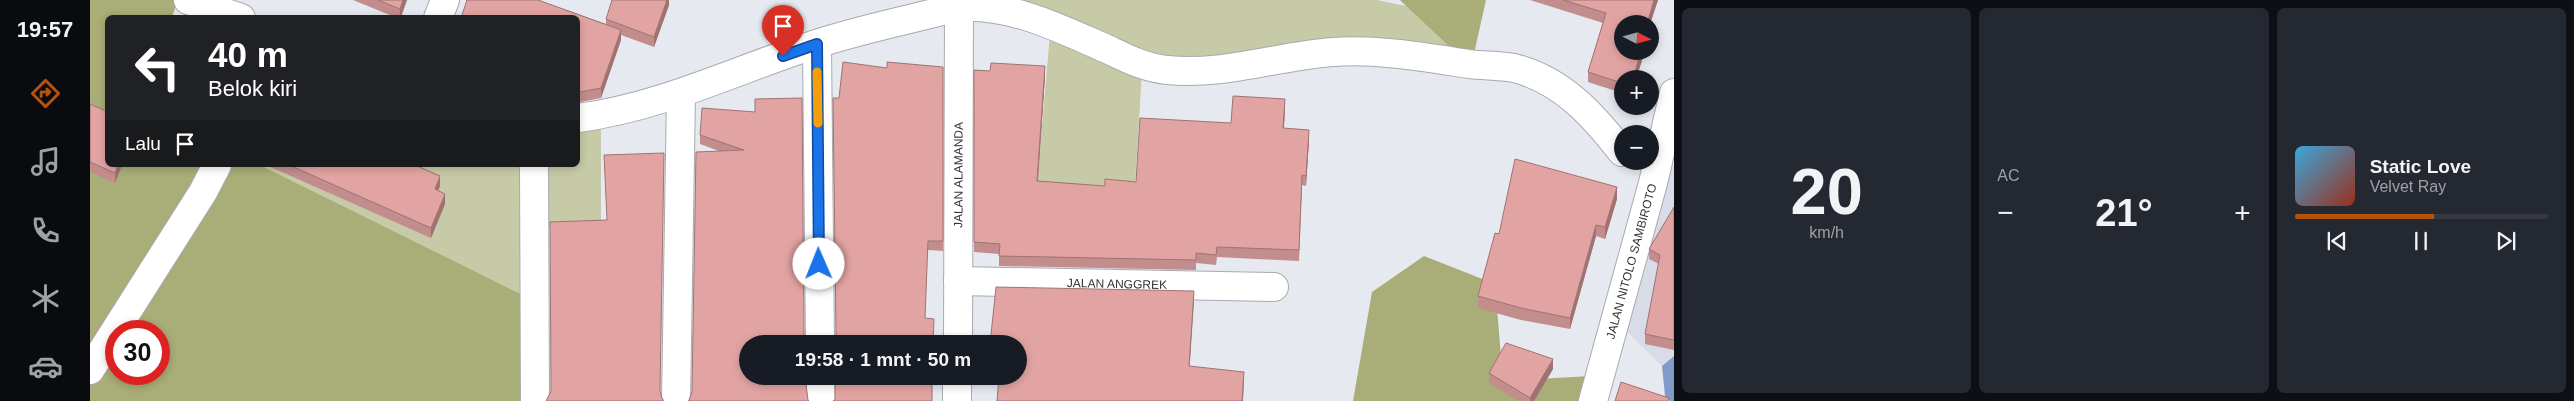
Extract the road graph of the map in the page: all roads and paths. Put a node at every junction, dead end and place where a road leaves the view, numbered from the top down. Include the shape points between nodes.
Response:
1 (188, 0) edge
2 (445, 0) edge
3 (959, 7) junction
4 (232, 15) edge
5 (439, 15) edge
6 (817, 44) junction
7 (1674, 93) edge
8 (681, 94) junction
9 (580, 118) edge
10 (1614, 142) edge
11 (216, 167) edge
12 (534, 167) edge
13 (1637, 170) edge
14 (1652, 182) junction
15 (958, 281) junction
16 (1274, 287) dead end
17 (820, 335) edge
18 (958, 335) edge
19 (90, 370) edge
20 (820, 385) edge
21 (958, 385) edge
22 (535, 401) edge
23 (676, 401) edge
24 (821, 401) edge
25 (957, 401) edge
26 (1593, 401) edge

1 - 4 street
2 - 5 street
3 - 6 street
3 - 10 street via 1020,14 1129,60 1165,70 1205,70 1356,51 1514,68 1572,96
3 - 15 street, JALAN ALAMANDA
6 - 8 street
6 - 17 street
7 - 14 street, JALAN NITOLO SAMBIROTO
8 - 9 street
8 - 23 street
11 - 19 street
12 - 22 street
13 - 14 street
14 - 26 street, JALAN NITOLO SAMBIROTO
15 - 16 street, JALAN ANGGREK
15 - 18 street, JALAN ALAMANDA
20 - 24 street
21 - 25 street

